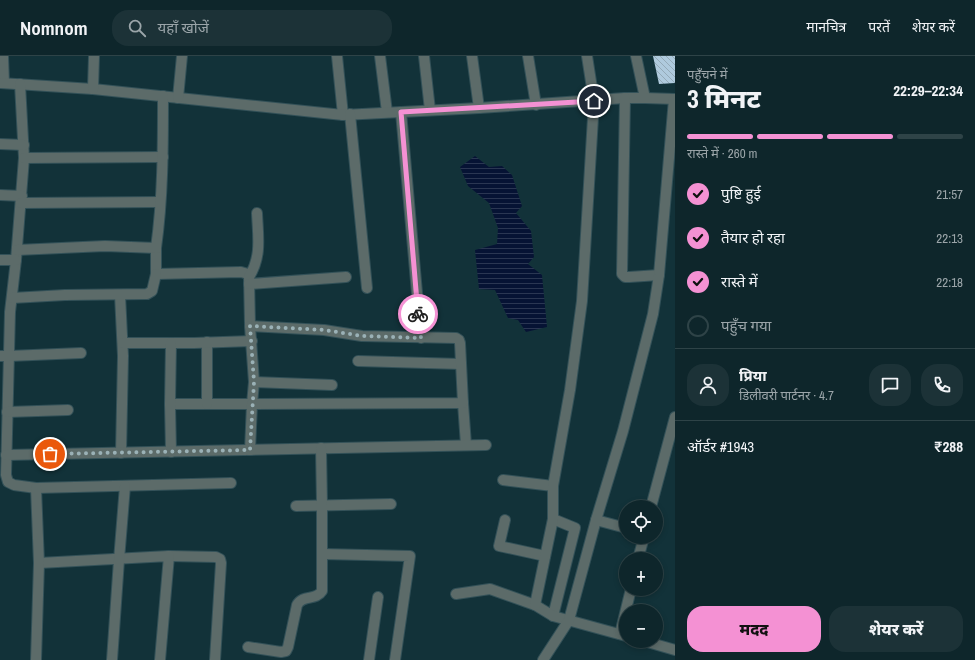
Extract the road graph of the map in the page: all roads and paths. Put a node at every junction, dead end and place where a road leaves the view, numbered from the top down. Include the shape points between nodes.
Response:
1 (2, 56) edge
2 (94, 56) edge
3 (182, 56) edge
4 (337, 56) edge
5 (380, 56) edge
6 (424, 56) edge
7 (472, 56) edge
8 (528, 56) edge
9 (587, 56) edge
10 (636, 56) edge
11 (2, 83) edge
12 (20, 84) junction
13 (93, 89) junction
14 (163, 96) junction
15 (178, 98) junction
16 (625, 98) junction
17 (645, 98) junction
18 (675, 99) edge
19 (594, 101) junction
20 (536, 105) junction
21 (479, 108) junction
22 (430, 110) junction
23 (387, 112) junction
24 (401, 112) junction
25 (347, 114) junction
26 (0, 144) edge
27 (24, 146) junction
28 (163, 157) junction
29 (24, 158) junction
30 (0, 195) edge
31 (21, 199) junction
32 (160, 202) junction
33 (256, 213) dead end
34 (156, 248) junction
35 (16, 255) junction
36 (0, 260) edge
37 (156, 274) junction
38 (658, 275) junction
39 (346, 277) dead end
40 (249, 281) junction
41 (368, 288) dead end
42 (120, 295) junction
43 (12, 298) junction
44 (5, 312) edge
45 (250, 326) junction
46 (421, 338) junction
47 (252, 341) junction
48 (207, 342) junction
49 (122, 343) junction
50 (171, 343) junction
51 (81, 353) dead end
52 (5, 356) edge
53 (358, 361) dead end
54 (461, 364) junction
55 (254, 382) junction
56 (332, 385) dead end
57 (463, 403) junction
58 (170, 404) junction
59 (207, 404) junction
60 (252, 404) junction
61 (68, 410) dead end
62 (7, 412) junction
63 (675, 417) edge
64 (466, 445) junction
65 (486, 445) dead end
66 (321, 448) junction
67 (250, 450) junction
68 (171, 452) junction
69 (122, 453) junction
70 (6, 455) junction
71 (503, 480) dead end
72 (231, 483) dead end
73 (125, 486) junction
74 (553, 486) junction
75 (36, 488) junction
76 (653, 500) edge
77 (391, 504) dead end
78 (322, 505) junction
79 (296, 506) dead end
80 (552, 519) junction
81 (505, 520) dead end
82 (596, 520) junction
83 (619, 526) edge
84 (322, 554) junction
85 (169, 556) junction
86 (545, 556) junction
87 (119, 560) junction
88 (39, 563) junction
89 (456, 594) dead end
90 (378, 597) dead end
91 (535, 605) junction
92 (553, 616) junction
93 (569, 620) junction
94 (619, 633) edge
95 (663, 647) edge
96 (248, 648) dead end
97 (675, 650) edge
98 (36, 660) edge
99 (112, 660) edge
100 (160, 660) edge
101 (216, 660) edge
102 (369, 660) edge
103 (395, 660) edge
104 (543, 660) edge

1 - 11 street
2 - 13 street
3 - 15 street
4 - 25 street
5 - 23 street
6 - 22 street
7 - 21 street
8 - 20 street
9 - 19 street
10 - 17 street
11 - 12 street
12 - 13 street
12 - 27 street
13 - 14 street
14 - 15 street
14 - 28 street
15 - 25 street
16 - 17 street
16 - 19 street
16 - 38 street via 622,274 625,277
17 - 18 street
18 - 38 street
19 - 20 street
19 - 74 street via 582,301
20 - 21 street
21 - 22 street
22 - 24 street
23 - 24 street
23 - 25 street
24 - 46 street
25 - 41 street
26 - 27 street
27 - 29 street
28 - 29 street
28 - 32 street
29 - 31 street
30 - 31 street
31 - 32 street
31 - 35 street
32 - 34 street
33 - 40 street via 258,258
34 - 35 street via 105,246
34 - 37 street
35 - 36 street
35 - 43 street
37 - 40 street via 241,272 248,274
37 - 42 street via 152,291 147,294
38 - 82 street via 653,314 624,431
39 - 40 street
40 - 45 street
42 - 43 street
42 - 49 street
43 - 44 street
44 - 52 street
45 - 46 street via 324,330 362,336
45 - 47 street
46 - 54 street via 452,337 459,340
47 - 48 street
47 - 55 street
48 - 50 street
48 - 59 street
49 - 50 street
49 - 69 street
50 - 58 street
51 - 52 street
52 - 62 street
53 - 54 street
54 - 57 street
55 - 56 street
55 - 60 street
57 - 60 street
57 - 64 street
58 - 59 street
58 - 68 street
59 - 60 street
60 - 67 street
61 - 62 street
62 - 70 street
63 - 76 street
64 - 65 street
64 - 66 street
66 - 67 street
66 - 78 street
67 - 68 street
68 - 69 street
69 - 70 street
70 - 75 street via 8,482
71 - 74 street
72 - 73 street
73 - 75 street
73 - 87 street
74 - 80 street
75 - 88 street
77 - 78 street
78 - 79 street
78 - 84 street
80 - 86 street
80 - 92 street via 575,528
81 - 86 street via 499,546
82 - 83 street
82 - 93 street
84 - 96 street via 322,591 316,597 299,600 296,605 286,651
84 - 103 street via 410,556
85 - 87 street
85 - 100 street
85 - 101 street via 220,559
86 - 91 street
87 - 88 street
87 - 99 street
88 - 98 street
89 - 91 street via 490,589
90 - 102 street
91 - 92 street
92 - 93 street
93 - 94 street
93 - 104 street
95 - 97 street

